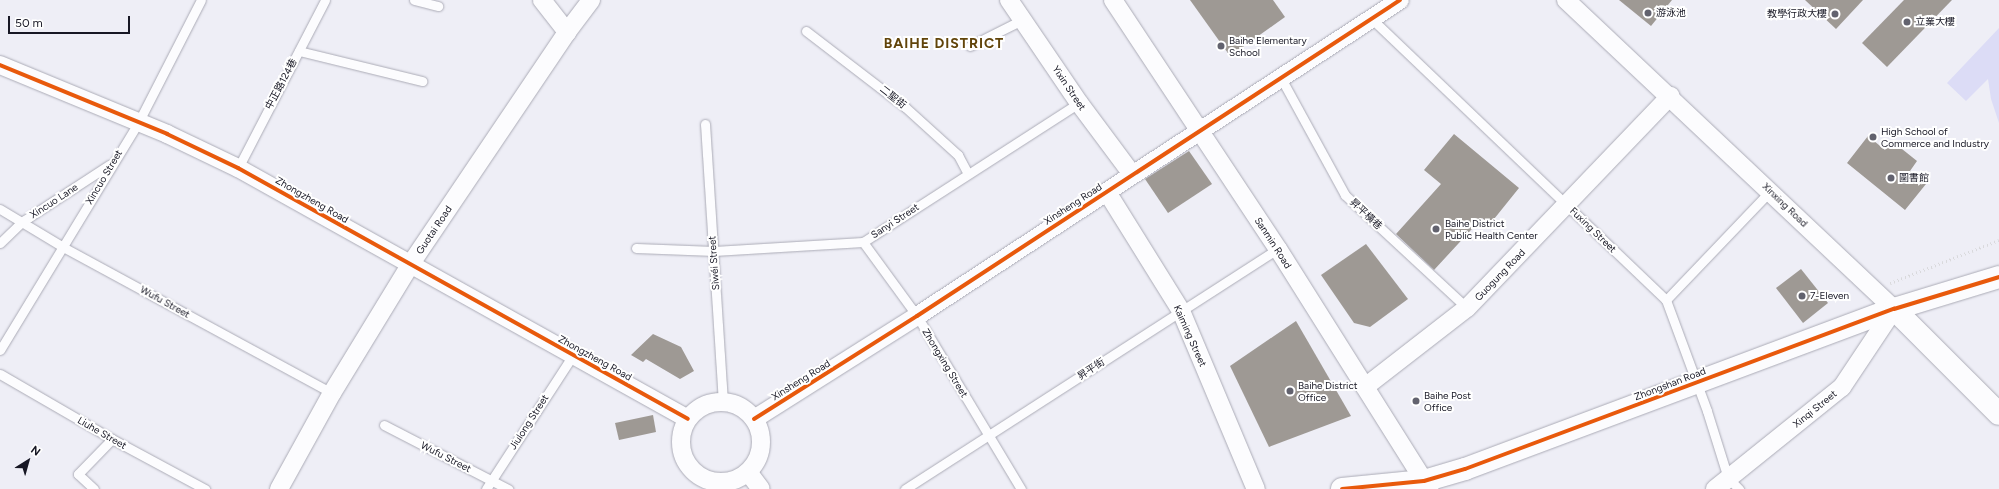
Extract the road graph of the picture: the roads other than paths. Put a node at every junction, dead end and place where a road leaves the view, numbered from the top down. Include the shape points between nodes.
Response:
1 (201, 0) edge
2 (324, 0) edge
3 (414, 0) edge
4 (542, 0) edge
5 (591, 0) edge
6 (1113, 0) edge
7 (1400, 0) edge
8 (1566, 0) edge
9 (1012, 1) edge
10 (438, 6) dead end
11 (1024, 19) junction
12 (1372, 19) junction
13 (806, 31) dead end
14 (567, 32) junction
15 (970, 46) dead end
16 (299, 51) junction
17 (0, 65) edge
18 (1282, 78) junction
19 (422, 82) dead end
20 (1670, 96) junction
21 (1078, 103) junction
22 (138, 123) junction
23 (706, 124) dead end
24 (1199, 131) junction
25 (112, 163) junction
26 (238, 168) junction
27 (968, 174) junction
28 (1132, 174) junction
29 (1770, 191) junction
30 (1107, 192) junction
31 (1568, 205) junction
32 (0, 209) edge
33 (23, 221) junction
34 (863, 242) junction
35 (0, 243) edge
36 (63, 247) junction
37 (636, 248) dead end
38 (1278, 249) junction
39 (714, 251) junction
40 (410, 265) junction
41 (1999, 277) edge
42 (1666, 300) junction
43 (1467, 308) junction
44 (1894, 309) junction
45 (1181, 312) junction
46 (917, 316) junction
47 (0, 350) edge
48 (573, 355) junction
49 (0, 374) edge
50 (1695, 383) junction
51 (1365, 387) junction
52 (332, 393) junction
53 (724, 402) junction
54 (1999, 414) edge
55 (688, 419) junction
56 (754, 419) junction
57 (384, 425) dead end
58 (988, 435) junction
59 (112, 439) junction
60 (748, 472) junction
61 (491, 480) junction
62 (699, 484) edge
63 (1427, 485) edge
64 (1727, 485) edge
65 (94, 489) edge
66 (205, 489) edge
67 (279, 489) edge
68 (486, 489) edge
69 (508, 489) edge
70 (761, 489) edge
71 (905, 489) edge
72 (1021, 489) edge
73 (1256, 489) edge
74 (1342, 489) edge

1 - 22 lane, Xincuo Street
2 - 16 lane, 中正路124巷
3 - 10 lane
4 - 14 street
5 - 14 street, Guotai Road
6 - 24 street, Sanmin Road
7 - 12 street, Xinsheng Road
8 - 20 street, Xinxing Road
9 - 11 street, Yixin Street
11 - 15 lane
11 - 21 street, Yixin Street
12 - 18 street, Xinsheng Road
12 - 31 lane, Fuxing Street
13 - 27 lane, 二聖街 via 906,107 958,155
14 - 40 street, Guotai Road
16 - 19 lane
16 - 26 lane, 中正路124巷
17 - 22 street, Zhongzheng Road
18 - 24 street, Xinsheng Road
18 - 43 lane, 昇平橫巷 via 1345,195
20 - 29 street, Xinxing Road
20 - 31 street, Guogung Road
21 - 27 lane, Sanyi Street
21 - 28 street, Yixin Street
22 - 25 lane, Xincuo Street
22 - 26 street, Zhongzheng Road
23 - 39 lane, Sìwéi Street
24 - 28 street, Xinsheng Road
24 - 38 street, Sanmin Road
25 - 33 lane, Xincuo Lane
25 - 36 lane, Xincuo Street
26 - 40 street, Zhongzheng Road
27 - 34 lane, Sanyi Street
28 - 30 street, Xinsheng Road
29 - 42 lane
29 - 44 street, Xinxing Road
30 - 45 street, Kaiming Street
30 - 46 street, Xinsheng Road
31 - 42 lane, Fuxing Street
31 - 43 street, Guogung Road
32 - 33 lane, Wufu Street
33 - 35 lane, Xincuo Lane
33 - 36 lane, Wufu Street
34 - 39 lane, Sanyi Street
34 - 46 lane, Zhongxing Street
36 - 47 lane, Xincuo Street
36 - 52 lane, Wufu Street
37 - 39 lane, Sanyi Street
38 - 45 lane, 昇平街
38 - 51 street, Sanmin Road
39 - 53 lane, Sìwéi Street
40 - 48 street, Zhongzheng Road
40 - 52 street, Guotai Road
41 - 44 street, Zhongshan Road
42 - 50 lane, Fuxing Street
43 - 51 street, Guogung Road
44 - 50 street, Zhongshan Road
44 - 54 street, Xinxing Road
44 - 64 street, Xinqi Street via 1842,387
45 - 58 lane, 昇平街
45 - 73 street, Kaiming Street
46 - 56 street, Xinsheng Road
46 - 58 lane, Zhongxing Street
48 - 55 street, Zhongzheng Road
48 - 61 lane, Jiulong Street
49 - 59 lane, Liuhe Street
50 - 63 street, Zhongshan Road
50 - 64 lane, Fuxing Street
51 - 63 street, Sanmin Road
52 - 67 street, Guotai Road
53 - 55 street via 703,406
53 - 56 street via 735,404
55 - 62 street via 683,429 682,452
56 - 60 street via 760,429 761,446 756,463
57 - 61 lane, Wufu Street
58 - 71 lane, 昇平街
58 - 72 lane, Zhongxing Street
59 - 65 lane via 78,474
59 - 66 lane, Liuhe Street
60 - 62 street via 727,482
60 - 70 street
61 - 68 lane, Jiulong Street
61 - 69 lane, Wufu Street
63 - 74 street, Zhongshan Road

